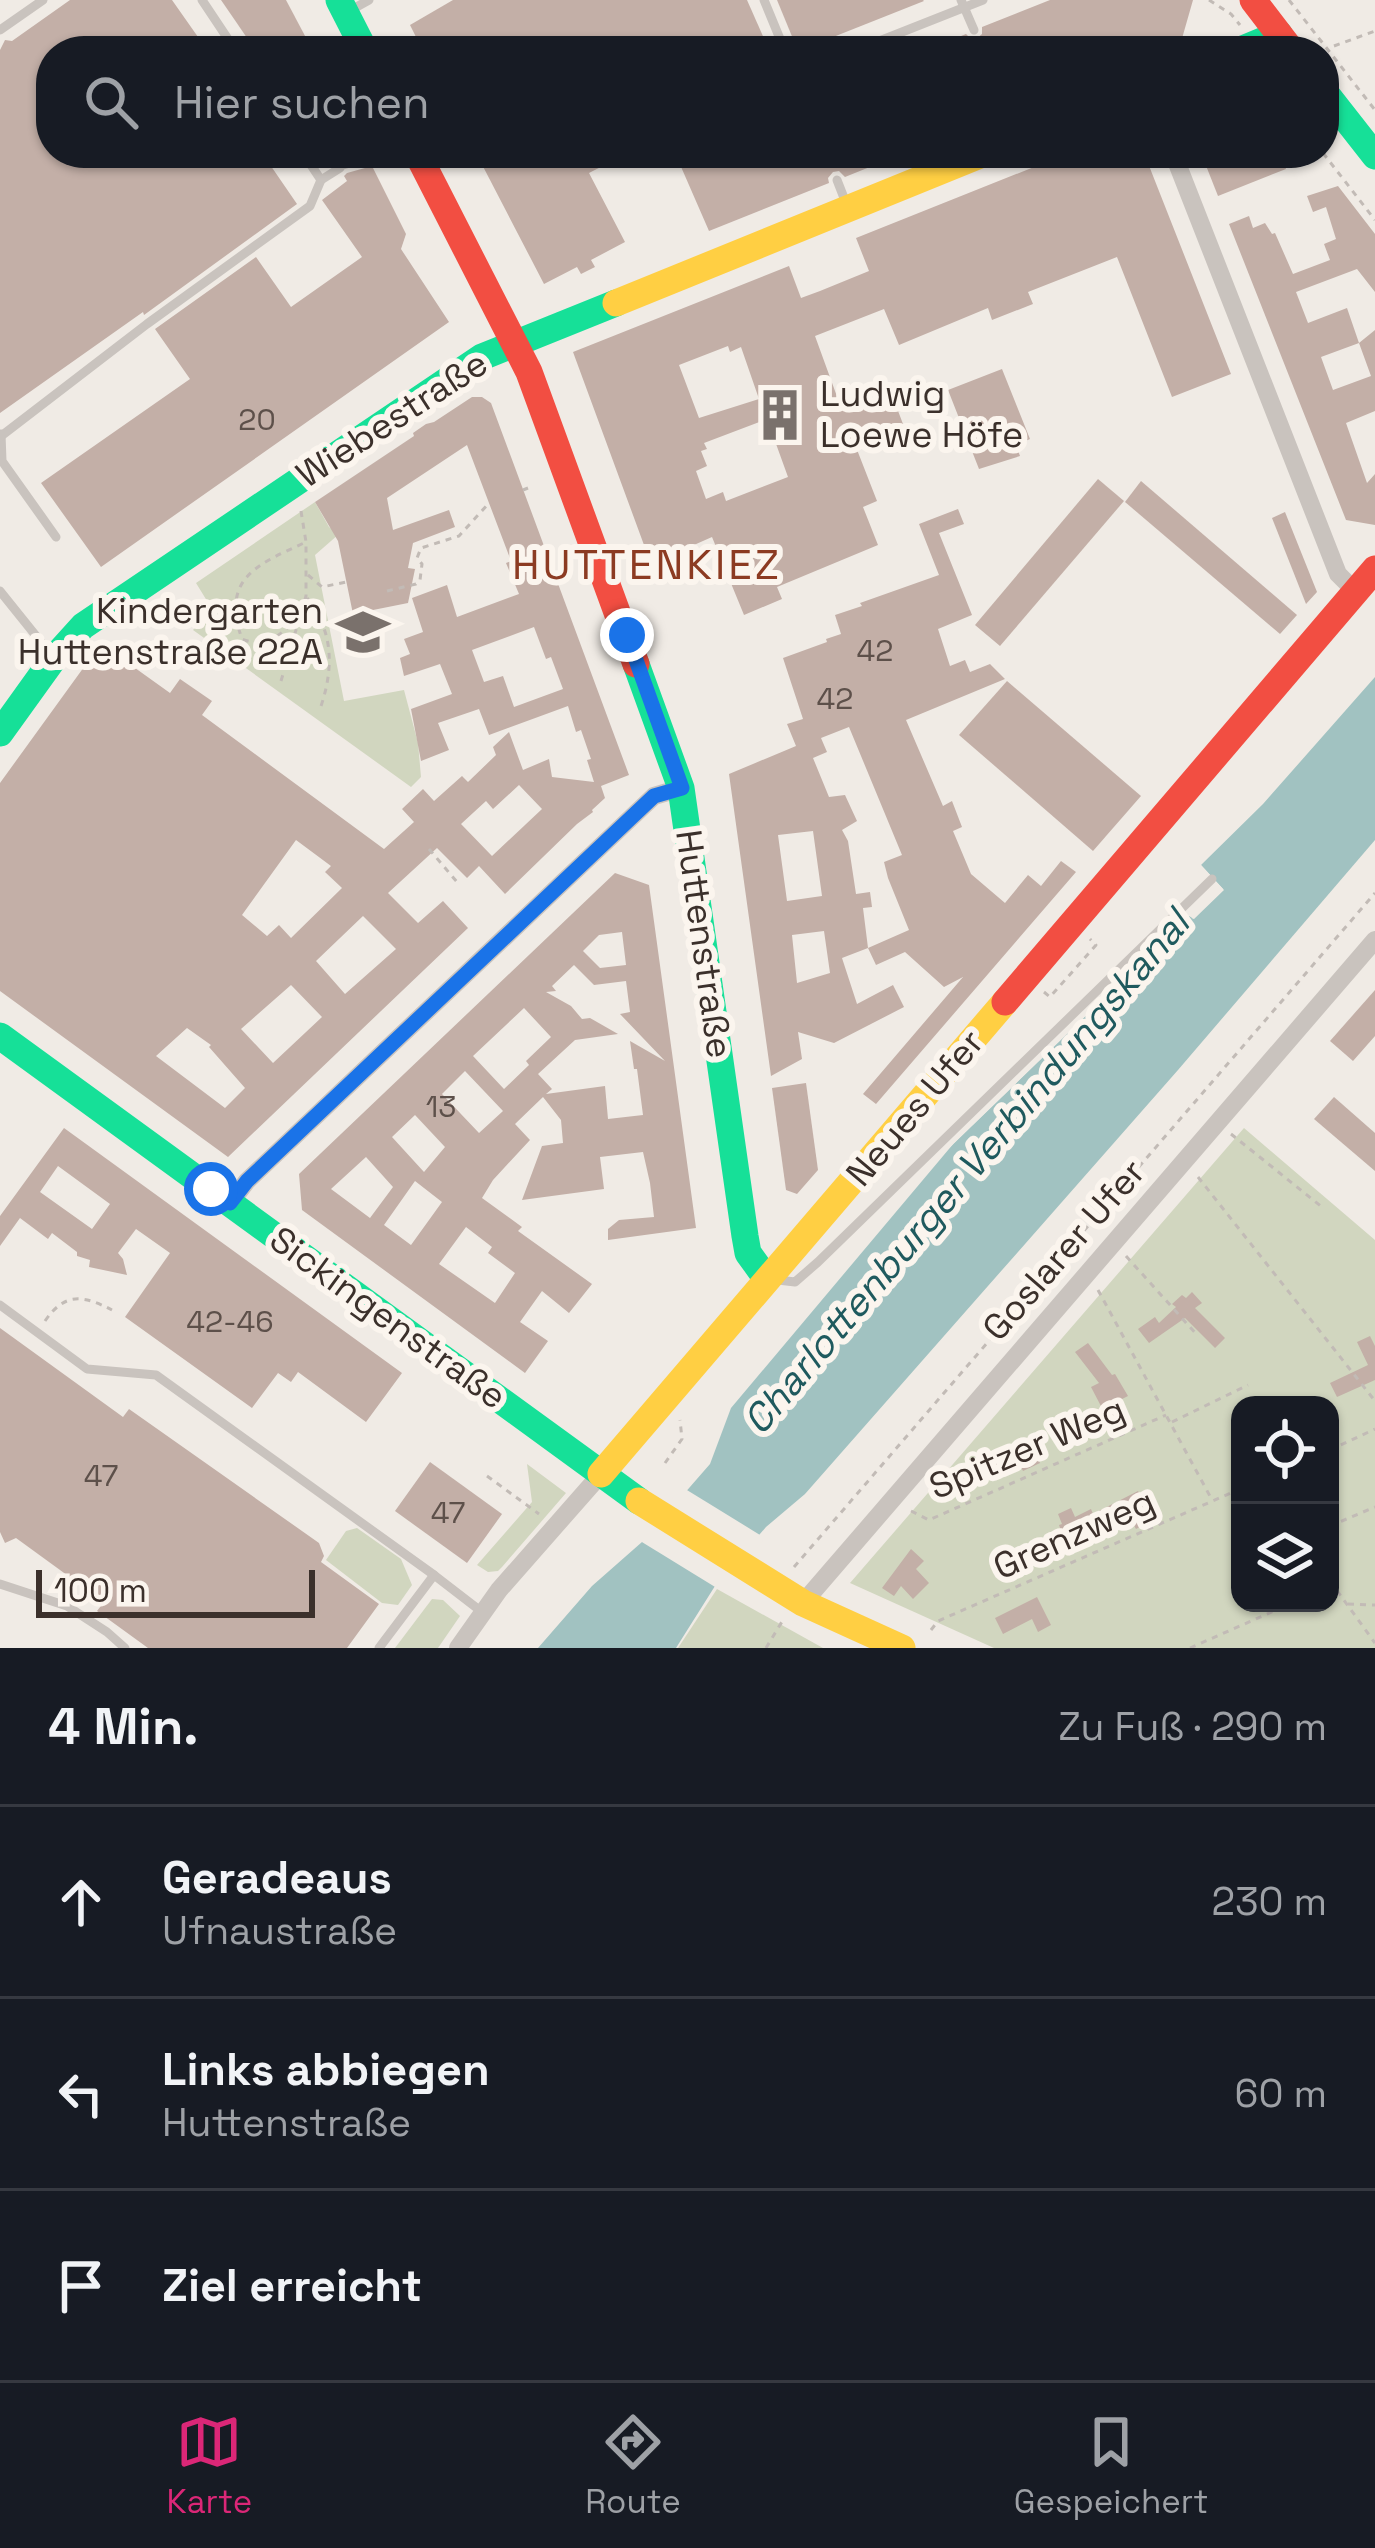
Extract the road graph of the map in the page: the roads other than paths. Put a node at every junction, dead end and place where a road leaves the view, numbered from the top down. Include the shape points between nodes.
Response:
1 (43, 0) edge
2 (202, 0) edge
3 (764, 0) edge
4 (961, 0) edge
5 (983, 0) edge
6 (351, 4) edge
7 (1242, 7) edge
8 (0, 30) edge
9 (974, 30) dead end
10 (226, 36) edge
11 (361, 36) edge
12 (778, 36) edge
13 (892, 36) edge
14 (1277, 36) edge
15 (1339, 110) edge
16 (1375, 156) edge
17 (313, 168) edge
18 (339, 168) edge
19 (425, 168) edge
20 (948, 168) edge
21 (1180, 168) edge
22 (321, 180) junction
23 (837, 180) dead end
24 (848, 208) junction
25 (515, 343) junction
26 (0, 436) edge
27 (56, 537) dead end
28 (1375, 569) edge
29 (0, 591) edge
30 (1355, 591) junction
31 (54, 658) junction
32 (3, 722) edge
33 (682, 788) junction
34 (1212, 879) dead end
35 (1375, 940) edge
36 (0, 1036) edge
37 (230, 1203) junction
38 (766, 1278) junction
39 (0, 1305) edge
40 (601, 1474) junction
41 (434, 1575) junction
42 (0, 1584) edge
43 (793, 1611) junction
44 (482, 1612) junction
45 (888, 1645) edge
46 (125, 1648) edge
47 (379, 1648) edge
48 (458, 1648) edge

1 - 8 lane
2 - 10 lane
3 - 12 lane
4 - 9 lane, bridge
5 - 13 lane
6 - 11 street
7 - 14 street
15 - 16 street
17 - 22 lane
18 - 22 lane
19 - 25 street, Huttenstraße
20 - 24 street, Wiebestraße
21 - 30 street via 1338,574
22 - 26 lane via 310,206
23 - 24 lane
24 - 25 street, Wiebestraße
25 - 31 street, Wiebestraße via 466,367 82,626
25 - 33 street, Huttenstraße
26 - 27 lane via 2,461
28 - 30 street, Neues Ufer
29 - 31 lane
30 - 38 street, Neues Ufer
31 - 32 street, Wiebestraße
33 - 37 street via 654,796
33 - 38 street, Huttenstraße via 745,1236
34 - 38 lane via 818,1262 795,1282
35 - 43 street, Goslarer Ufer
36 - 37 street, Sickingenstraße
37 - 40 street, Sickingenstraße
38 - 40 street, Neues Ufer
39 - 41 lane via 87,1369 156,1376
40 - 43 street, Sickingenstraße via 767,1580
40 - 44 street, Neues Ufer
41 - 44 lane
41 - 47 lane
42 - 46 lane via 67,1606
43 - 45 street, Sickingenstraße
44 - 48 street, Neues Ufer

